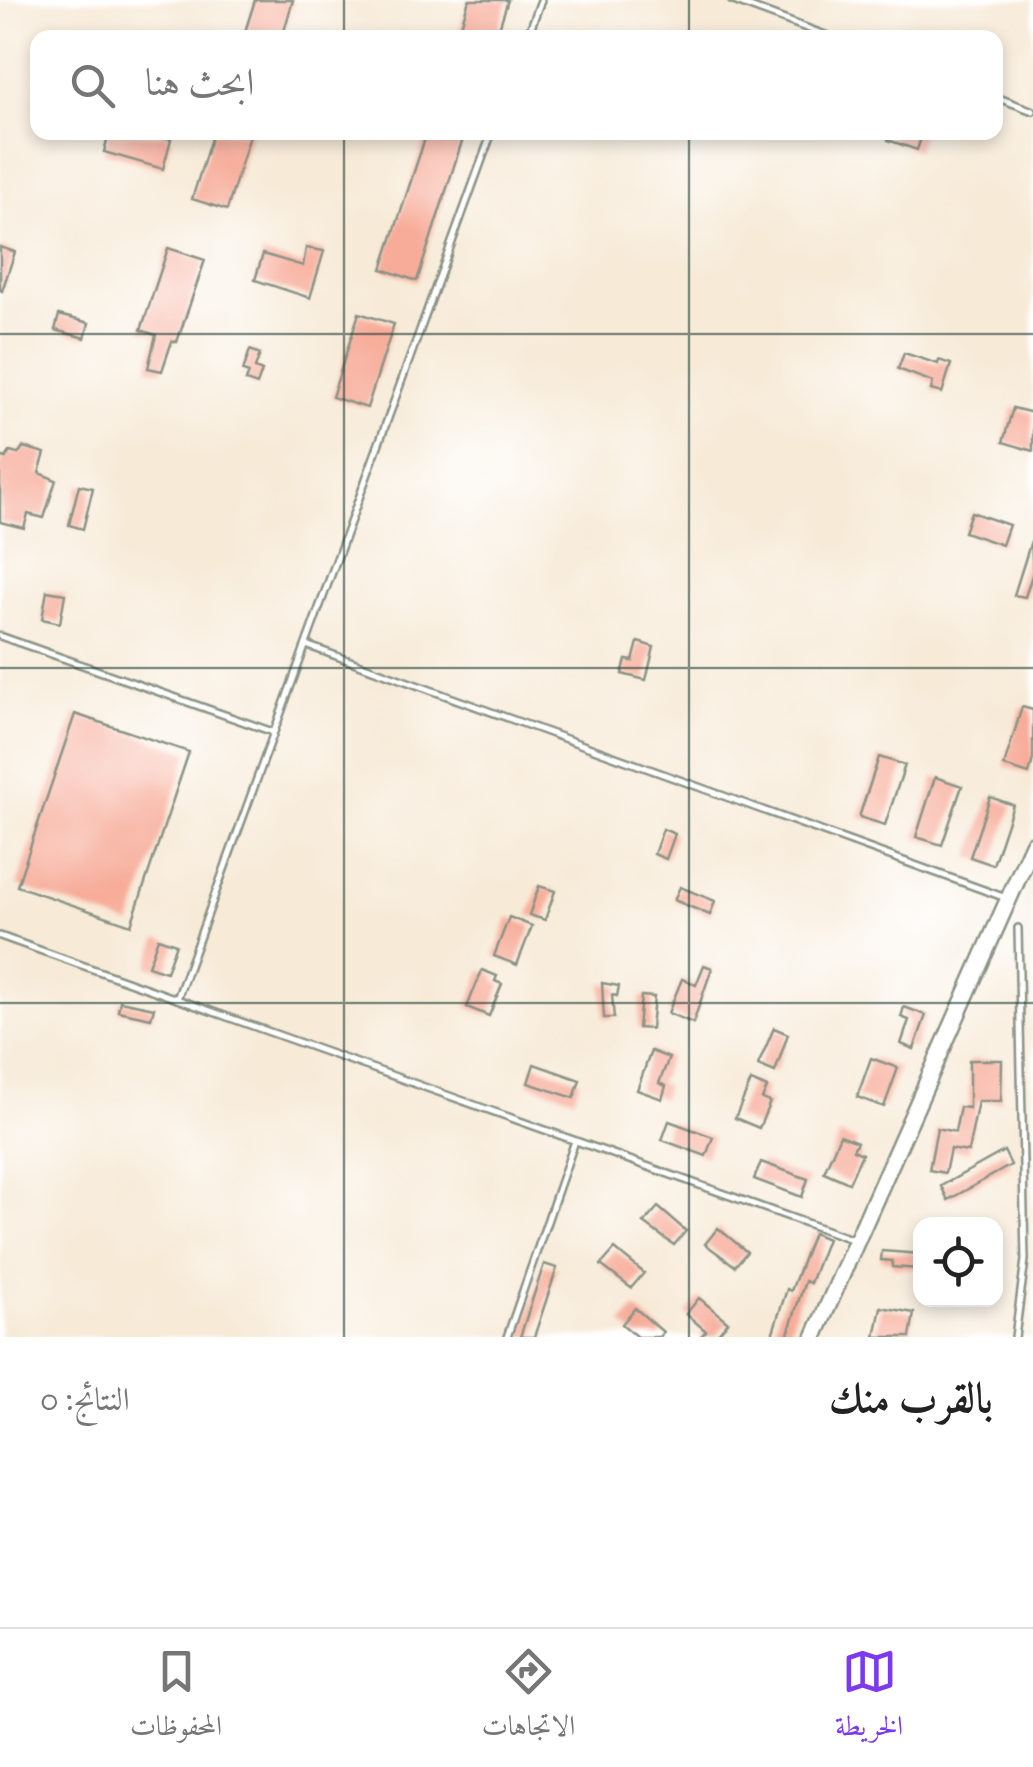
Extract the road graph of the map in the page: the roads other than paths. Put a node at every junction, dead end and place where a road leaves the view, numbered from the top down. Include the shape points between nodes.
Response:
1 (540, 0) edge
2 (731, 0) edge
3 (530, 30) edge
4 (812, 30) edge
5 (1003, 100) edge
6 (1033, 111) edge
7 (489, 140) edge
8 (0, 636) edge
9 (305, 645) junction
10 (273, 732) junction
11 (1033, 844) edge
12 (1008, 899) junction
13 (1018, 928) dead end
14 (0, 936) edge
15 (177, 999) junction
16 (575, 1141) junction
17 (857, 1241) junction
18 (507, 1337) edge
19 (814, 1337) edge
20 (1015, 1337) edge

1 - 3 lane
2 - 4 lane
5 - 6 lane
7 - 9 lane
8 - 10 lane
9 - 10 lane
9 - 12 lane
10 - 15 lane
11 - 12 main road
12 - 17 main road
13 - 20 lane via 1024,1260
14 - 15 lane
15 - 16 lane
16 - 17 lane
16 - 18 lane
17 - 19 main road

